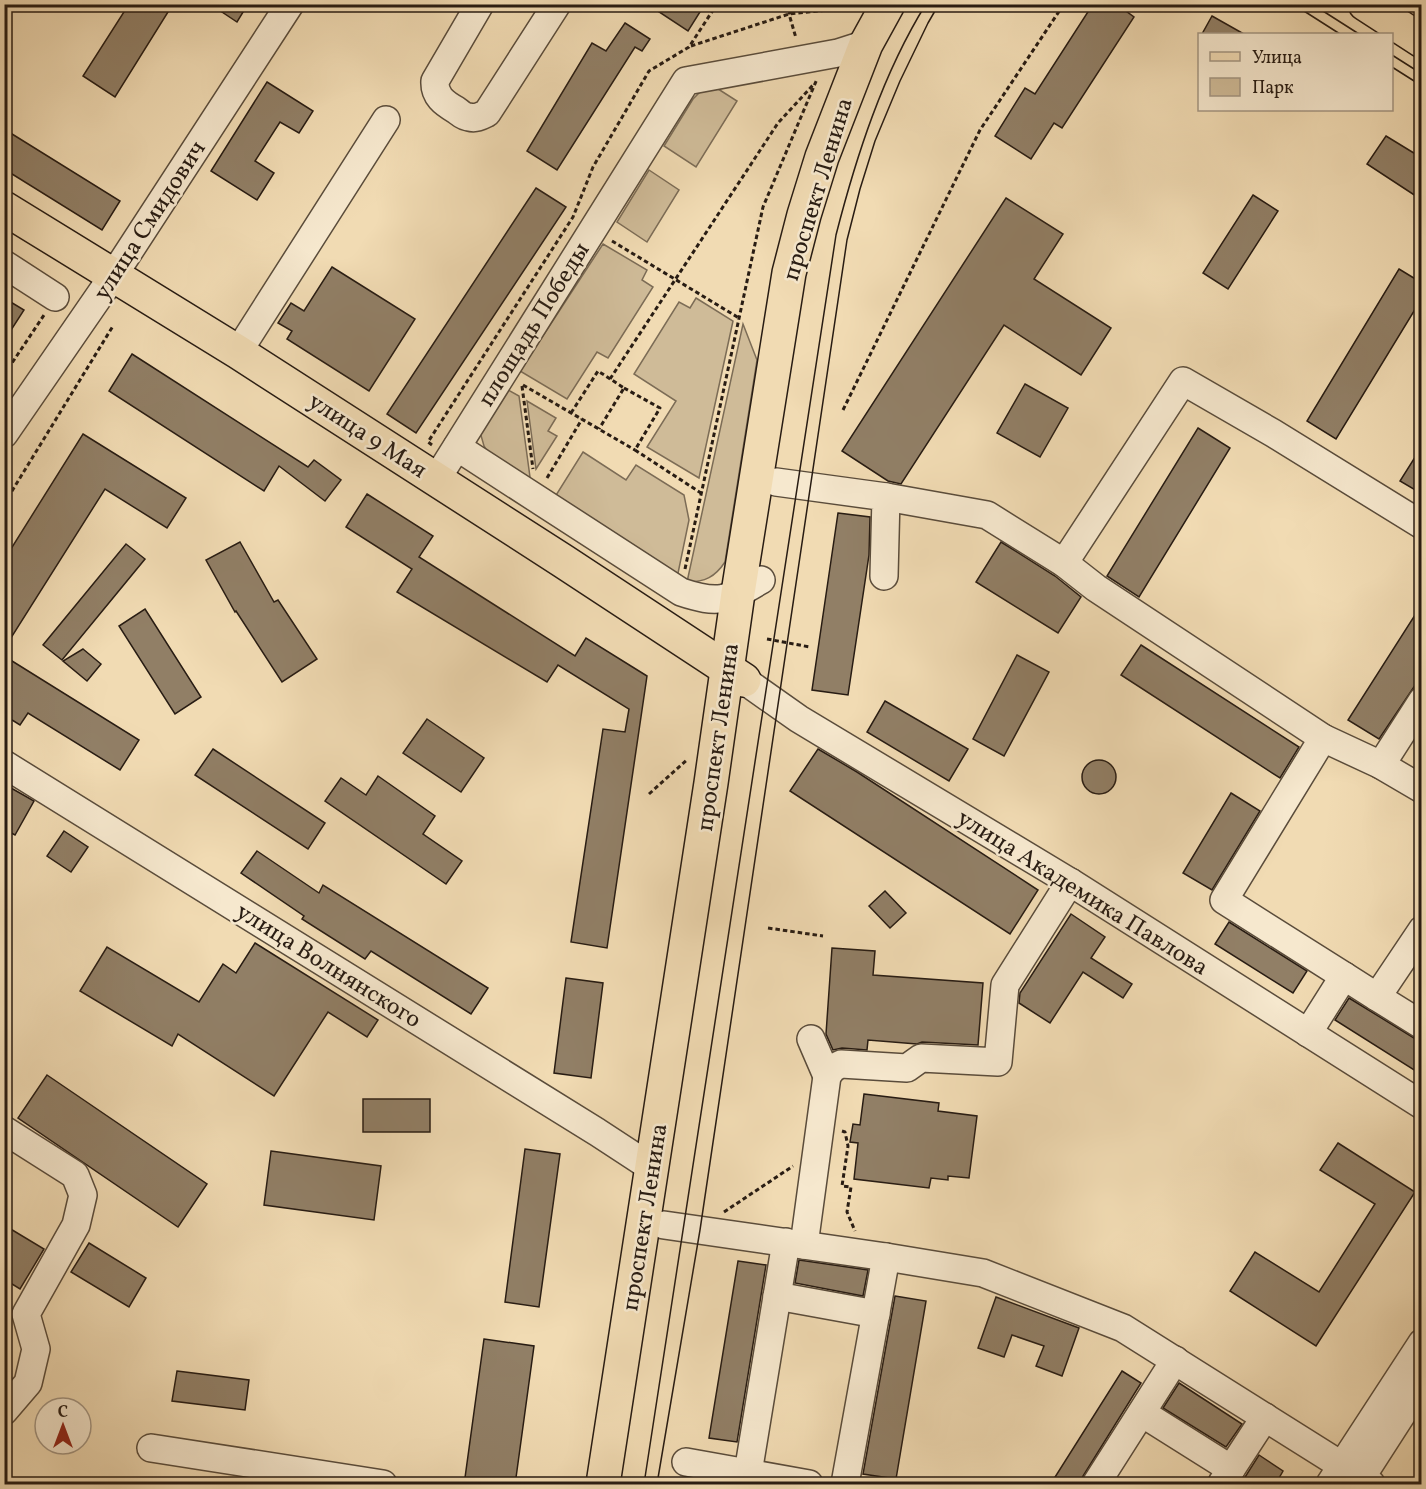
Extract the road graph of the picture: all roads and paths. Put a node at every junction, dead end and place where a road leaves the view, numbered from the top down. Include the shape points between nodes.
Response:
1 (291, 4) edge
2 (480, 4) edge
3 (557, 4) edge
4 (717, 4) edge
5 (795, 4) edge
6 (908, 4) edge
7 (1064, 4) edge
8 (1365, 4) edge
9 (868, 5) edge
10 (789, 14) junction
11 (853, 14) dead end
12 (1422, 40) edge
13 (797, 42) dead end
14 (866, 44) junction
15 (689, 47) junction
16 (818, 69) junction
17 (386, 120) dead end
18 (4, 208) edge
19 (607, 238) dead end
20 (4, 264) edge
21 (113, 276) junction
22 (675, 279) junction
23 (55, 297) joint
24 (739, 318) junction
25 (113, 326) dead end
26 (238, 352) junction
27 (4, 375) edge
28 (610, 379) junction
29 (624, 388) junction
30 (843, 410) dead end
31 (571, 413) junction
32 (582, 419) junction
33 (599, 429) junction
34 (4, 434) edge
35 (635, 450) junction
36 (448, 461) junction
37 (533, 473) dead end
38 (776, 482) junction
39 (543, 485) dead end
40 (701, 493) junction
41 (886, 497) junction
42 (4, 504) edge
43 (1422, 525) edge
44 (1064, 563) junction
45 (685, 569) dead end
46 (884, 576) dead end
47 (749, 587) junction
48 (767, 639) dead end
49 (810, 647) dead end
50 (736, 675) junction
51 (1422, 701) edge
52 (1323, 738) junction
53 (692, 756) dead end
54 (4, 764) edge
55 (1381, 765) junction
56 (1422, 789) edge
57 (649, 794) dead end
58 (1070, 882) junction
59 (768, 928) dead end
60 (1422, 930) edge
61 (823, 936) dead end
62 (1344, 976) junction
63 (1377, 997) junction
64 (1422, 1025) edge
65 (1308, 1033) junction
66 (811, 1039) dead end
67 (827, 1076) junction
68 (1422, 1105) edge
69 (4, 1130) edge
70 (818, 1139) junction
71 (652, 1168) junction
72 (724, 1212) dead end
73 (664, 1224) junction
74 (795, 1244) junction
75 (876, 1256) junction
76 (777, 1296) junction
77 (15, 1308) edge
78 (876, 1314) junction
79 (1422, 1343) edge
80 (1175, 1360) junction
81 (1421, 1386) edge
82 (4, 1411) edge
83 (1142, 1413) junction
84 (1265, 1417) junction
85 (151, 1448) dead end
86 (686, 1462) dead end
87 (1226, 1477) edge
88 (765, 1478) edge
89 (1352, 1479) edge
90 (383, 1485) edge
91 (603, 1485) edge
92 (624, 1485) edge
93 (809, 1485) edge
94 (846, 1485) edge
95 (1096, 1485) edge

1 - 21 street, улица Смидович
2 - 3 street via 435,81 439,98 471,118 488,113
4 - 15 path
5 - 10 path
6 - 38 main road, проспект Ленина via 885,46 851,128 821,228
7 - 30 path via 980,130
8 - 12 main road
9 - 10 path
9 - 11 path
9 - 14 main road, проспект Ленина
10 - 13 path
10 - 15 path
14 - 16 street, площадь Победы via 838,53
14 - 47 main road, проспект Ленина via 822,157 789,273
15 - 36 path via 650,71 593,167 573,217 428,442
16 - 22 path
16 - 24 path via 763,207
16 - 36 street, площадь Победы via 686,81
17 - 26 street
18 - 21 main road, улица 9 Мая
19 - 22 path
20 - 23 street
21 - 26 main road, улица 9 Мая
21 - 34 street, улица Смидович
22 - 24 path
22 - 28 path
23 - 27 path
24 - 40 path
25 - 42 path
26 - 36 main road, улица 9 Мая
28 - 29 path
28 - 31 path via 598,371
29 - 33 path
29 - 35 path via 660,408
31 - 32 path
31 - 37 path via 522,384
32 - 33 path
32 - 39 path
33 - 35 path
35 - 40 path
36 - 47 street via 681,592 716,600
36 - 50 main road, улица 9 Мая via 563,561
38 - 41 street
38 - 47 main road, проспект Ленина
40 - 45 path
41 - 44 street via 987,515
41 - 46 street
43 - 44 street via 1183,381
44 - 52 street
47 - 50 main road, проспект Ленина
48 - 49 path
50 - 58 street, улица Академика Павлова via 799,719
50 - 71 main road, проспект Ленина
50 - 73 main road, проспект Ленина
51 - 55 street
52 - 55 street
52 - 62 street via 1224,900
53 - 57 path
54 - 71 street, улица Волнянского
55 - 56 street
58 - 65 street, улица Академика Павлова
58 - 67 street via 1005,985 998,1062 921,1058 907,1068 840,1064
59 - 61 path
60 - 63 street
62 - 63 street
62 - 65 street
63 - 64 street
65 - 68 street, улица Академика Павлова
66 - 67 street
67 - 70 street
69 - 77 street via 75,1175 83,1195 76,1225
70 - 72 path
70 - 74 street
70 - 75 path via 845,1132 848,1146 842,1186 851,1187 847,1212
71 - 91 main road, проспект Ленина
73 - 74 street
73 - 92 main road, проспект Ленина
74 - 75 street
74 - 76 street
75 - 78 street
75 - 80 street via 983,1273 1123,1328
76 - 78 street
76 - 88 street
77 - 82 street via 36,1349 28,1383
78 - 94 street
79 - 89 street
80 - 83 street
80 - 84 street
81 - 89 street
83 - 87 street
83 - 95 street
84 - 87 street
84 - 89 street
85 - 90 street
86 - 88 street
88 - 93 street

